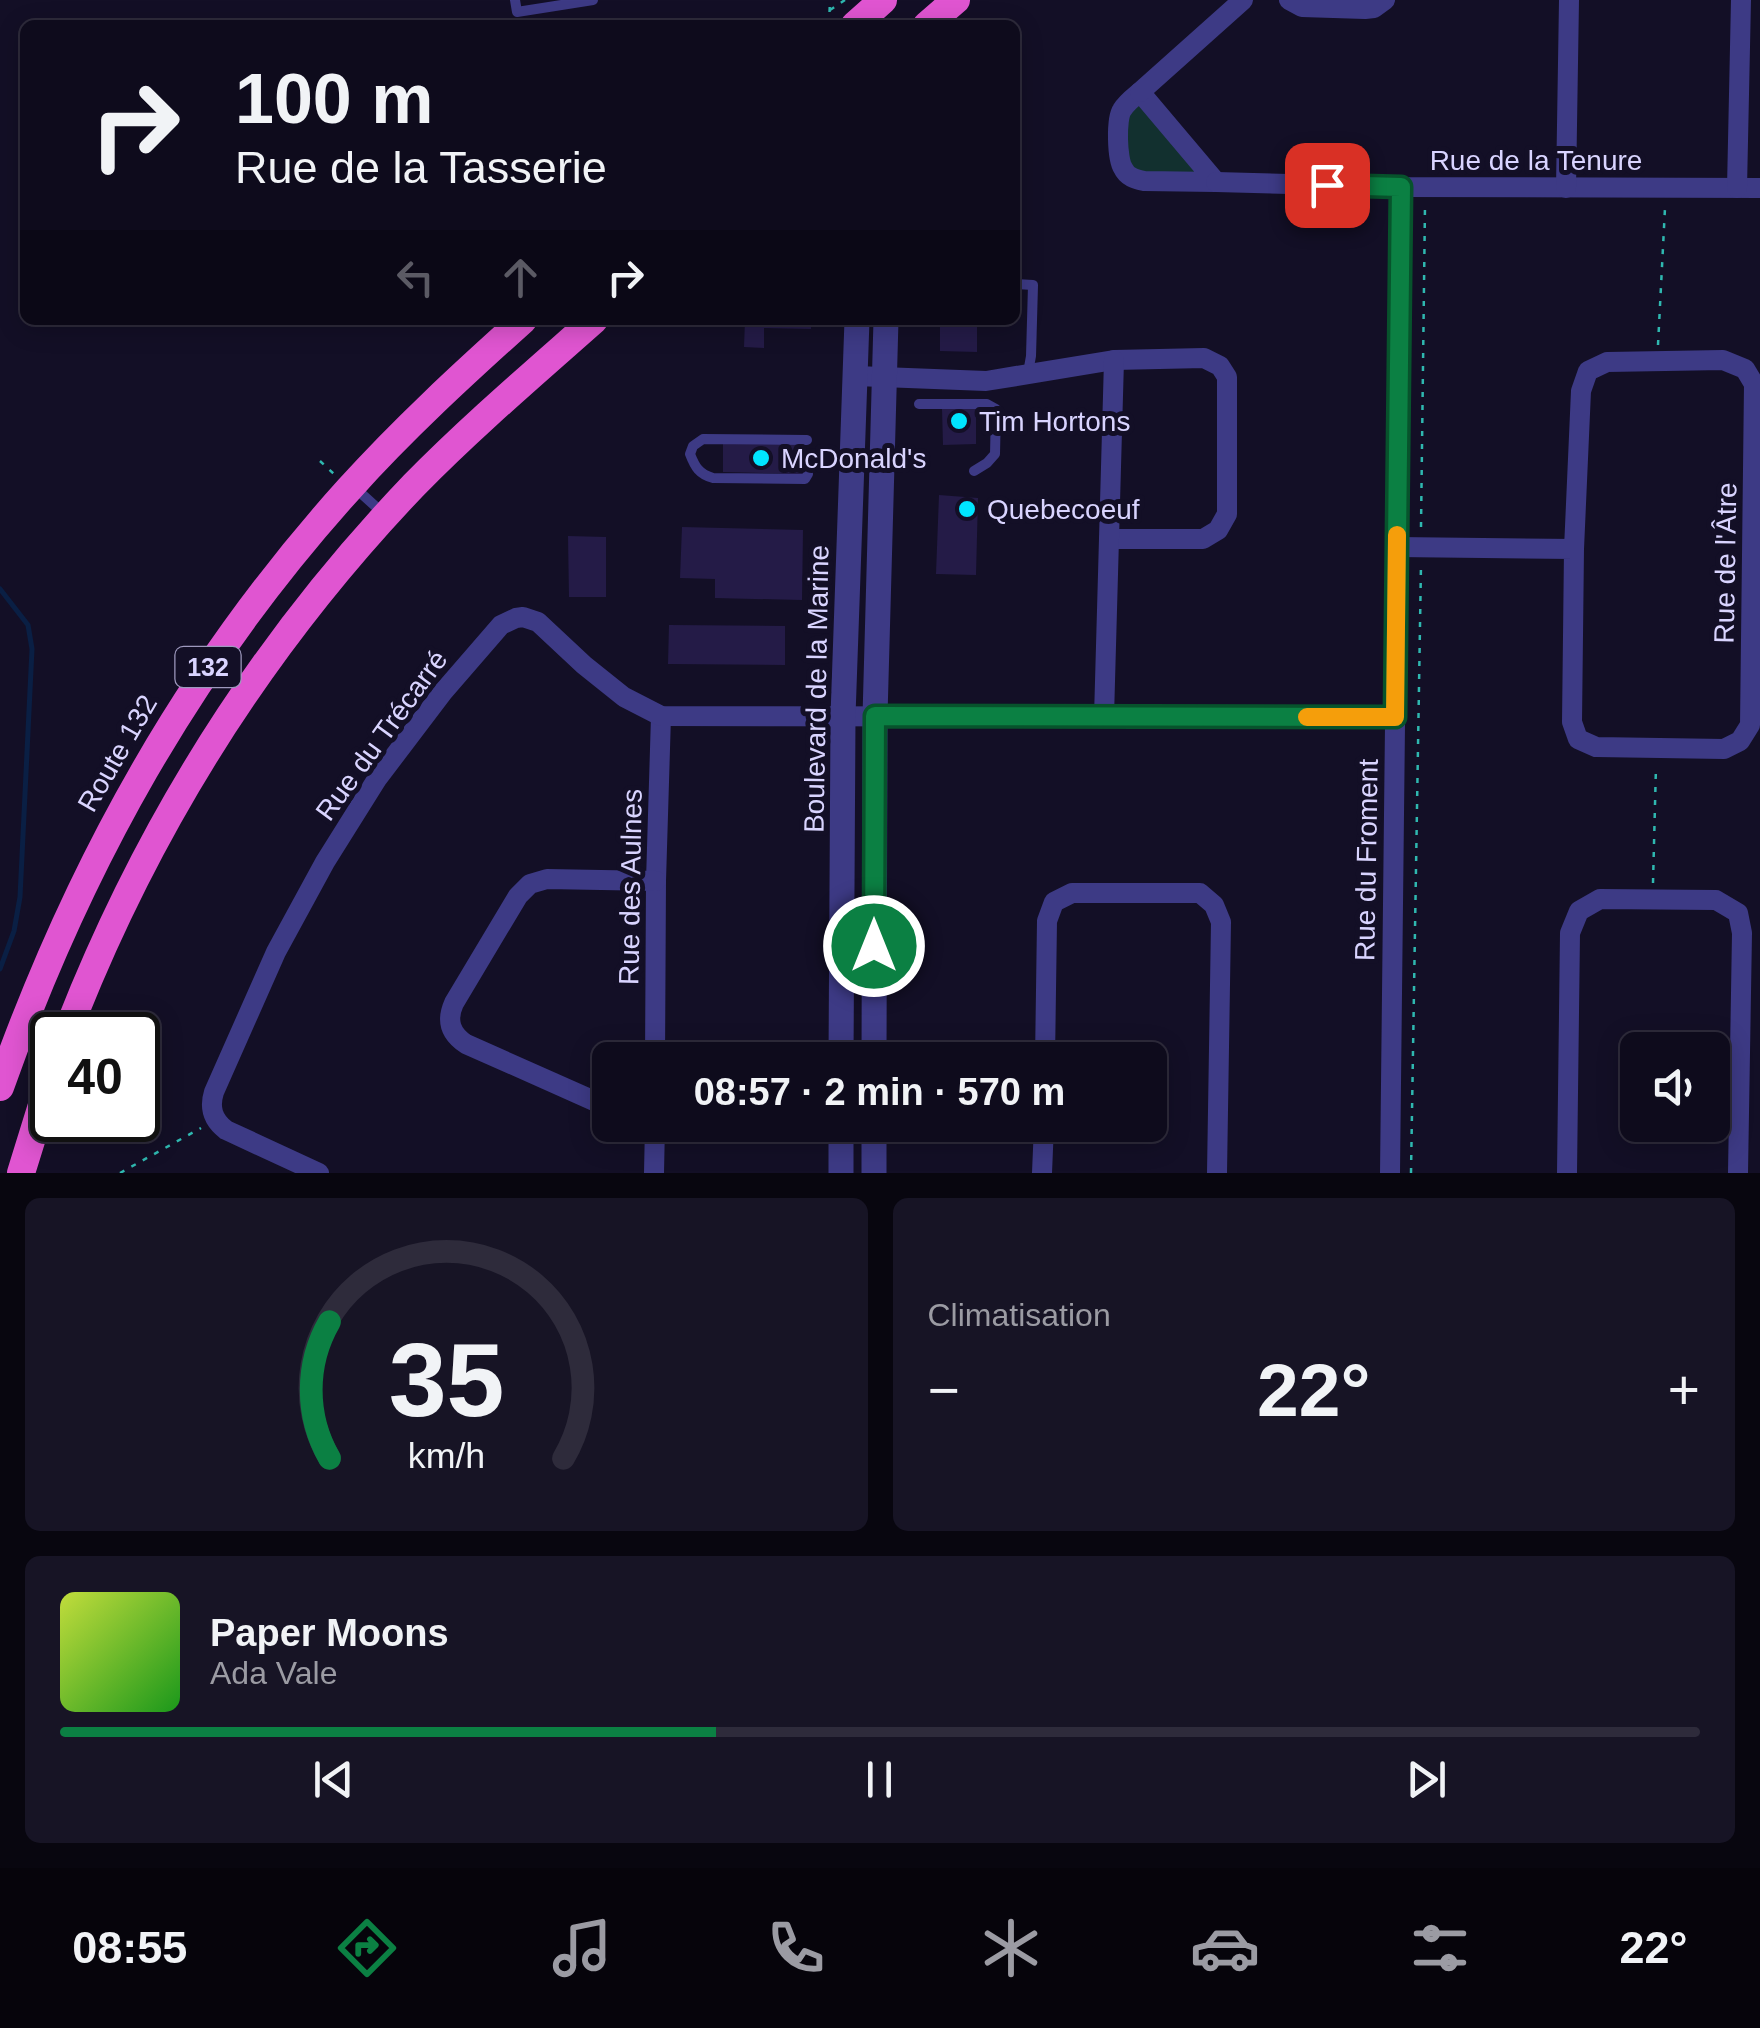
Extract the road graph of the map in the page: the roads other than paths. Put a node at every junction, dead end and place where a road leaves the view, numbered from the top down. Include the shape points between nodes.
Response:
1 (514, 0) edge
2 (593, 0) edge
3 (883, 0) edge
4 (1243, 0) edge
5 (1289, 0) edge
6 (1385, 0) edge
7 (1570, 0) edge
8 (1740, 0) edge
9 (861, 20) edge
10 (1140, 92) junction
11 (1216, 182) junction
12 (1401, 187) junction
13 (1566, 188) junction
14 (1737, 188) junction
15 (1760, 188) edge
16 (1020, 284) edge
17 (518, 325) edge
18 (588, 325) edge
19 (857, 325) edge
20 (886, 325) edge
21 (1114, 360) junction
22 (1028, 374) junction
23 (856, 376) junction
24 (885, 377) junction
25 (919, 404) dead end
26 (807, 440) dead end
27 (974, 471) dead end
28 (808, 474) dead end
29 (352, 485) junction
30 (386, 516) junction
31 (1109, 539) junction
32 (1397, 547) junction
33 (1574, 550) junction
34 (661, 716) junction
35 (843, 716) junction
36 (875, 716) junction
37 (1104, 717) junction
38 (1395, 717) junction
39 (656, 880) junction
40 (76, 1012) edge
41 (655, 1042) edge
42 (842, 1042) edge
43 (874, 1042) edge
44 (1044, 1042) edge
45 (0, 1087) edge
46 (592, 1100) edge
47 (31, 1142) edge
48 (655, 1142) edge
49 (841, 1142) edge
50 (874, 1142) edge
51 (1043, 1142) edge
52 (21, 1173) edge
53 (319, 1173) edge
54 (654, 1173) edge
55 (841, 1173) edge
56 (874, 1173) edge
57 (1042, 1173) edge
58 (1217, 1173) edge
59 (1390, 1173) edge
60 (1567, 1173) edge
61 (1738, 1173) edge

1 - 2 lane via 517,12
3 - 9 highway
4 - 10 street, Rue de la Tenure
5 - 6 street via 1302,7 1366,9
7 - 13 street
8 - 14 street
10 - 11 street
10 - 11 street, Rue de la Tenure via 1118,121 1126,173 1137,180
11 - 12 street, Rue de la Tenure
12 - 13 street, Rue de la Tenure
12 - 32 street, Rue du Froment
13 - 14 street, Rue de la Tenure
14 - 15 street, Rue de la Tenure
16 - 22 lane via 1033,285
17 - 29 highway, Route 132 / 132
18 - 30 highway, 132
19 - 23 street, Boulevard de la Marine
20 - 24 street
21 - 22 street
21 - 31 street
21 - 31 street via 1204,358 1220,366 1227,377 1227,514 1203,539
22 - 24 street via 986,381
23 - 24 street
23 - 35 street, Boulevard de la Marine
24 - 36 street
25 - 27 lane via 996,409 995,454
26 - 28 lane via 703,439 690,454 696,468 712,478
29 - 30 lane
29 - 45 highway, Route 132 / 132 via 245,616 147,762 70,909
30 - 40 highway, 132 via 286,635 200,760 125,898
31 - 37 street
32 - 33 street
32 - 38 street, Rue du Froment
33 - 33 street, Rue de l'Âtre via 1581,390 1588,370 1607,362 1723,360 1745,369 1754,384 1750,725 1740,741 1724,749 1596,747 1578,739 1572,722
34 - 35 street, Rue du Trécarré
34 - 39 street, Rue des Aulnes
34 - 53 street, Rue du Trécarré via 624,697 538,622 516,618 501,625 442,692 377,778 276,952 214,1092 216,1120 234,1135
35 - 36 street, Rue du Trécarré
35 - 42 street, Boulevard de la Marine
36 - 37 street, Rue du Trécarré
36 - 43 street
37 - 38 street, Rue du Trécarré
38 - 59 street, Rue du Froment
39 - 41 street, Rue des Aulnes
39 - 46 street via 547,878 530,884 450,1014 454,1033 466,1044
44 - 58 street via 1047,920 1054,902 1072,893 1200,892 1221,922
47 - 52 highway
48 - 54 street
49 - 55 street
50 - 56 street
51 - 57 street
60 - 61 street via 1570,933 1580,911 1600,898 1716,900 1738,913

